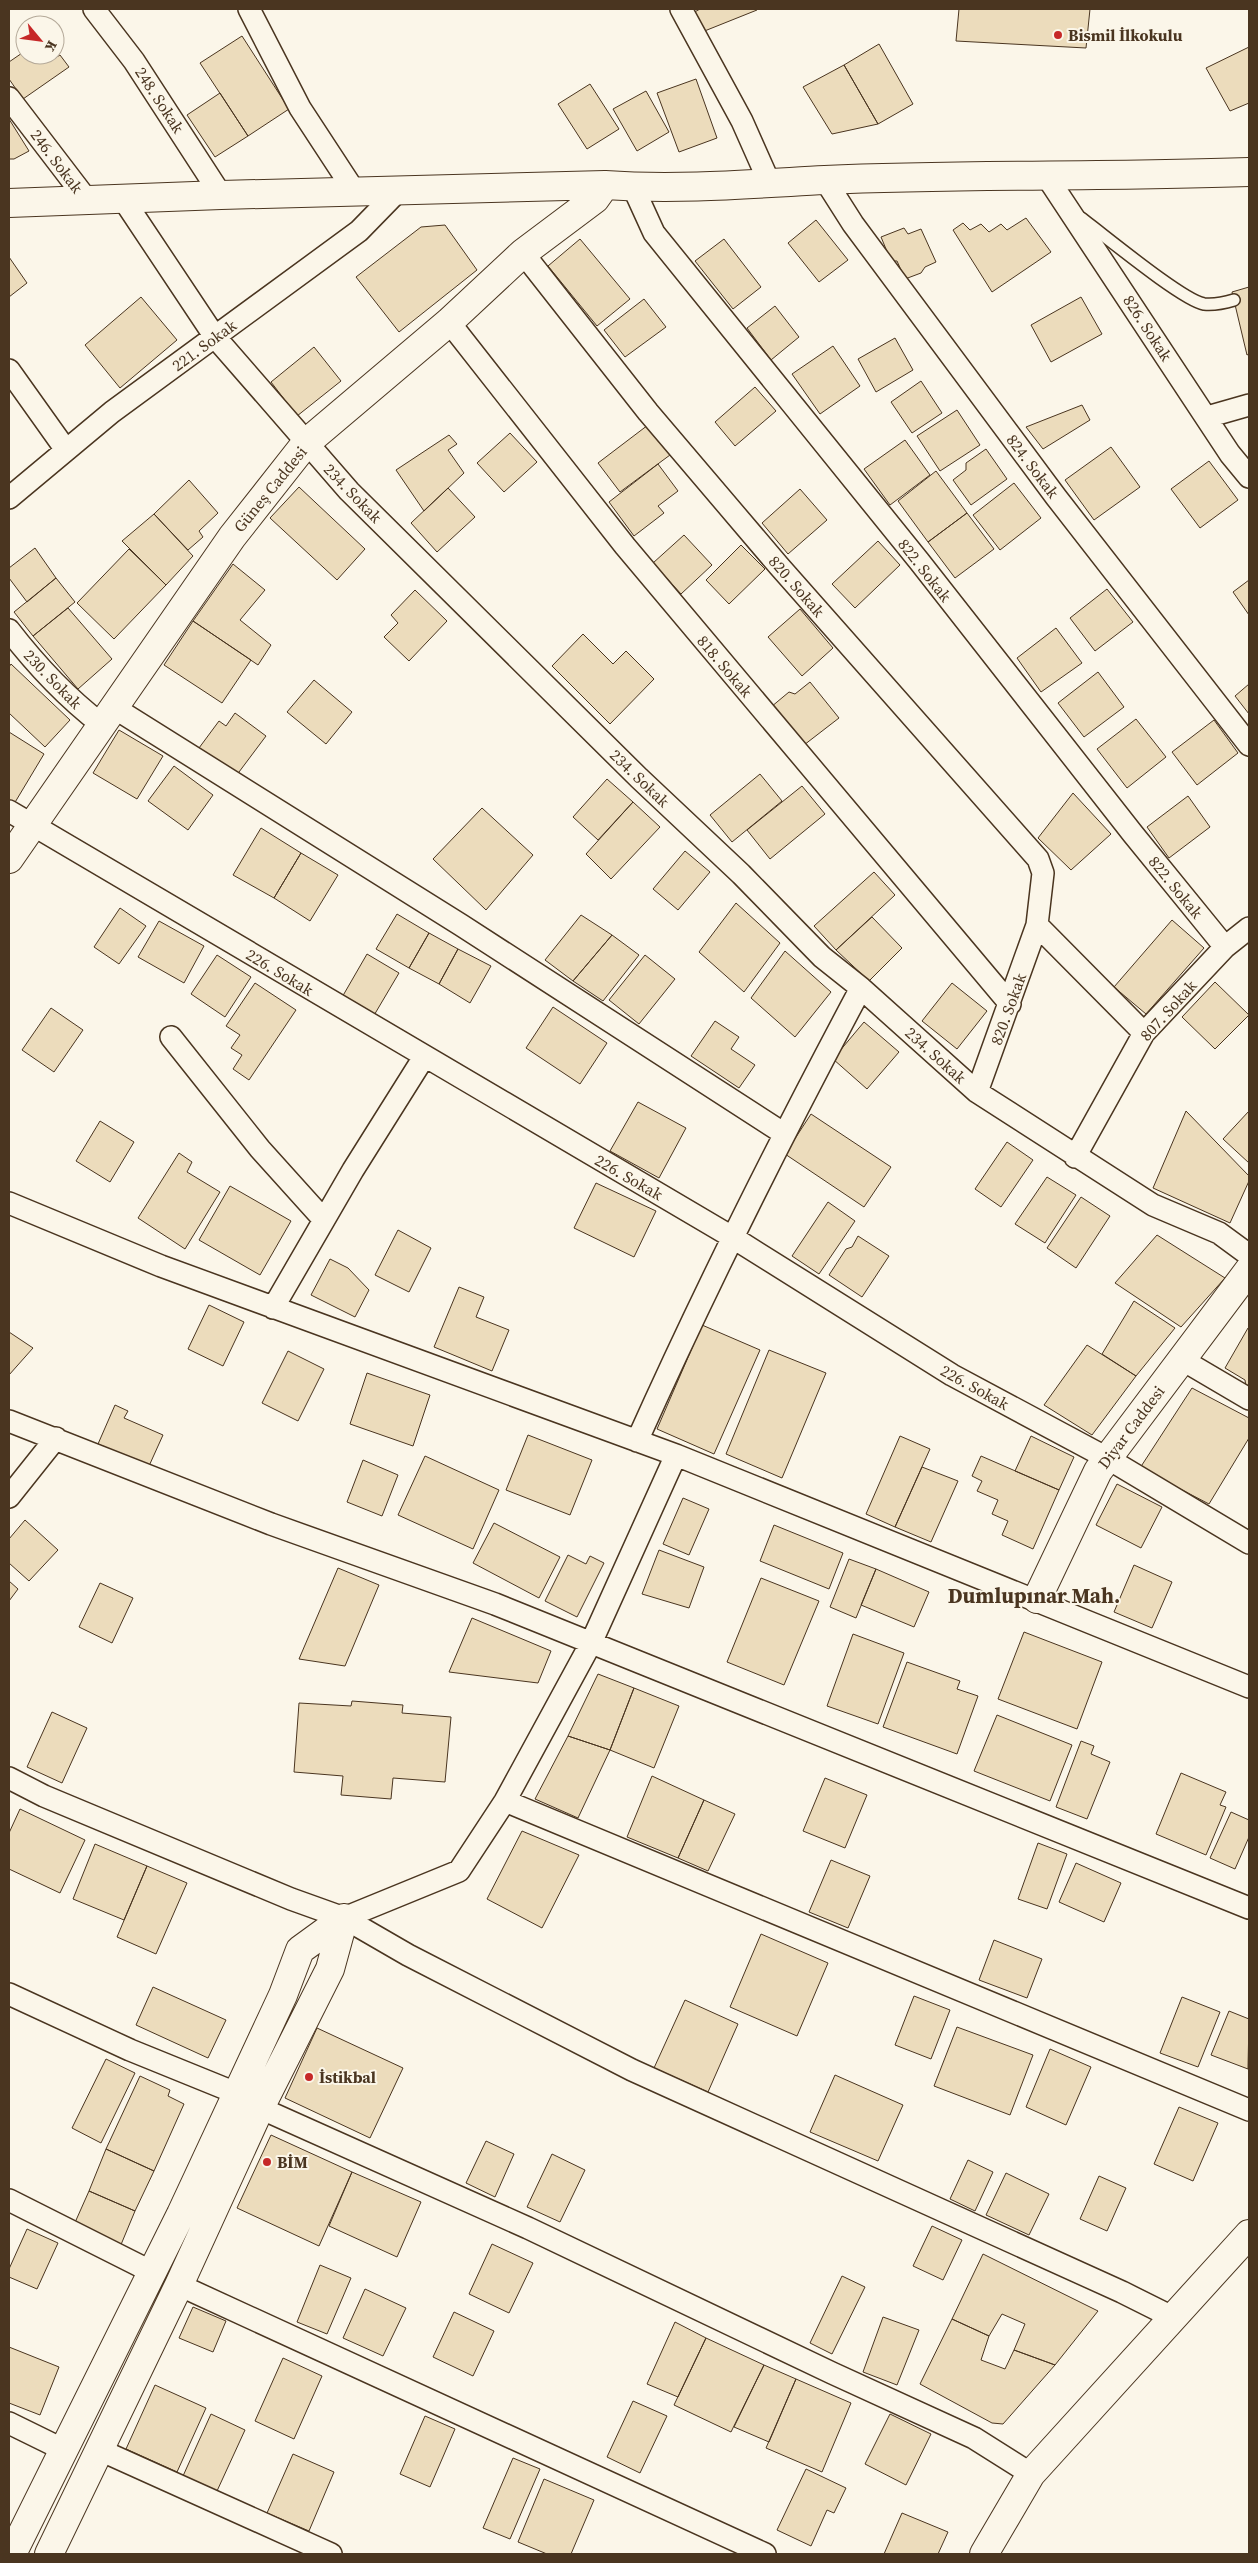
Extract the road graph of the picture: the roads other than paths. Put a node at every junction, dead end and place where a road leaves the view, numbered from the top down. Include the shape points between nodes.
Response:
1 (94, 9) edge
2 (249, 9) edge
3 (681, 9) edge
4 (9, 98) edge
5 (1249, 172) edge
6 (1048, 177) junction
7 (824, 180) junction
8 (770, 184) junction
9 (605, 186) junction
10 (634, 187) junction
11 (398, 191) junction
12 (355, 192) junction
13 (221, 195) junction
14 (124, 199) junction
15 (87, 200) junction
16 (9, 203) edge
17 (1068, 208) junction
18 (523, 253) junction
19 (1234, 300) dead end
20 (449, 322) junction
21 (215, 337) junction
22 (9, 370) edge
23 (1249, 405) edge
24 (1207, 417) junction
25 (306, 443) junction
26 (66, 450) junction
27 (1249, 477) edge
28 (9, 498) edge
29 (9, 630) edge
30 (107, 716) junction
31 (1249, 744) edge
32 (9, 811) edge
33 (32, 824) junction
34 (9, 860) edge
35 (1037, 926) junction
36 (1249, 928) edge
37 (1225, 947) junction
38 (861, 988) junction
39 (1010, 1004) junction
40 (1144, 1033) junction
41 (171, 1037) dead end
42 (424, 1057) junction
43 (977, 1092) junction
44 (783, 1133) junction
45 (1075, 1157) junction
46 (9, 1203) edge
47 (324, 1220) junction
48 (732, 1237) junction
49 (1249, 1255) edge
50 (1249, 1270) edge
51 (272, 1308) junction
52 (1181, 1359) junction
53 (1249, 1398) edge
54 (9, 1421) edge
55 (56, 1438) junction
56 (637, 1441) junction
57 (676, 1455) junction
58 (1107, 1458) junction
59 (9, 1497) edge
60 (1249, 1543) edge
61 (1037, 1599) junction
62 (591, 1643) junction
63 (1249, 1687) edge
64 (9, 1778) edge
65 (505, 1801) junction
66 (1249, 1908) edge
67 (344, 1918) junction
68 (9, 1994) edge
69 (236, 2093) junction
70 (260, 2108) junction
71 (1249, 2110) edge
72 (9, 2200) edge
73 (1249, 2234) edge
74 (152, 2272) junction
75 (179, 2285) junction
76 (1172, 2317) junction
77 (9, 2423) edge
78 (64, 2450) junction
79 (100, 2450) junction
80 (1031, 2474) junction
81 (12, 2554) edge
82 (49, 2554) edge
83 (331, 2554) edge
84 (765, 2554) edge
85 (984, 2554) edge

1 - 13 street, 248. Sokak via 134,61
2 - 12 street via 300,108
3 - 8 street via 742,121
4 - 15 street, 246. Sokak
5 - 6 street
6 - 7 street
6 - 17 street, 826. Sokak
7 - 8 street
7 - 31 street, 824. Sokak via 853,224 1056,497
8 - 10 street
9 - 10 street
9 - 11 street
9 - 18 street, Güneş Caddesi via 595,199
10 - 37 street, 822. Sokak via 654,233
11 - 12 street
11 - 21 street, 221. Sokak via 359,231
12 - 13 street
13 - 14 street
14 - 15 street
14 - 21 street, 234. Sokak
15 - 16 street
17 - 19 lane via 1173,287 1202,304
17 - 24 street, 826. Sokak
18 - 20 street, Güneş Caddesi
18 - 35 street, 820. Sokak via 673,441 779,566 1038,859 1043,872
20 - 25 street, Güneş Caddesi
20 - 39 street, 818. Sokak via 625,546
21 - 25 street, 234. Sokak
21 - 26 street, 221. Sokak
22 - 26 street
23 - 24 street
24 - 27 street, 826. Sokak
25 - 30 street, Güneş Caddesi via 232,537
25 - 38 street, 234. Sokak via 349,490 639,778 741,874 822,957
26 - 28 street, 221. Sokak
29 - 30 street, 230. Sokak via 72,702
30 - 33 street, Güneş Caddesi
30 - 44 street, 230. Sokak via 462,925
32 - 33 street, 226. Sokak
33 - 34 street, Güneş Caddesi
33 - 42 street, 226. Sokak
35 - 39 street, 820. Sokak
35 - 40 street
36 - 37 street, 807. Sokak
37 - 40 street, 807. Sokak
38 - 43 street, 234. Sokak
38 - 44 street
39 - 43 street, 820. Sokak
40 - 45 street, 807. Sokak
41 - 47 street via 260,1149
42 - 47 street
42 - 48 street, 226. Sokak
43 - 45 street, 234. Sokak
44 - 48 street
45 - 49 street, 234. Sokak via 1153,1205 1219,1233
46 - 51 street
47 - 51 street
48 - 56 street
48 - 58 street, 226. Sokak via 952,1375
50 - 52 street, Diyar Caddesi
51 - 56 street
52 - 53 street
52 - 58 street, Diyar Caddesi
54 - 55 street
55 - 59 street
55 - 62 street via 271,1524 495,1604
56 - 57 street
57 - 61 street
57 - 62 street
58 - 60 street, 226. Sokak
58 - 61 street, Diyar Caddesi
61 - 63 street
62 - 65 street
62 - 66 street
64 - 67 street via 53,1800
65 - 67 street via 459,1871
65 - 71 street
67 - 69 street via 300,1950 283,1995
67 - 70 street via 330,1970
67 - 76 street via 408,1955 632,2070
68 - 69 street via 130,2050
69 - 74 street
70 - 75 street
70 - 80 street via 528,2228 974,2438
72 - 74 street
73 - 76 street
74 - 78 street
75 - 79 street
75 - 84 street
76 - 80 street
77 - 78 street
78 - 81 street
79 - 82 street
79 - 83 street
80 - 85 street

